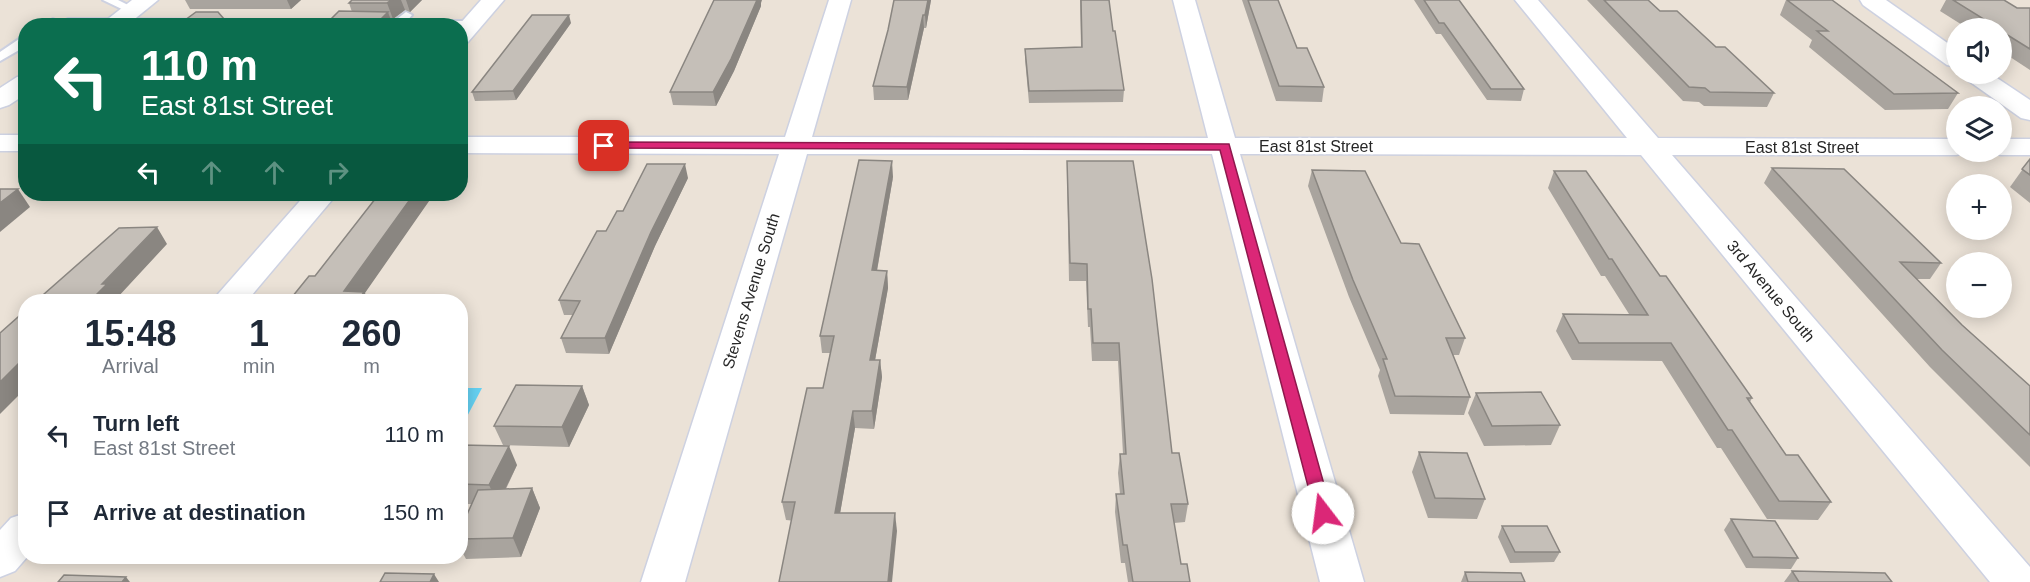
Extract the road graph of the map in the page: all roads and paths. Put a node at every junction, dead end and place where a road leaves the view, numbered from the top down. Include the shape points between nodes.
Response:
1 (109, 0) edge
2 (493, 0) edge
3 (840, 0) edge
4 (1184, 0) edge
5 (1526, 0) edge
6 (1871, 0) edge
7 (126, 14) edge
8 (320, 15) dead end
9 (406, 15) dead end
10 (97, 18) edge
11 (188, 18) edge
12 (317, 18) edge
13 (402, 18) edge
14 (468, 28) edge
15 (18, 45) edge
16 (1946, 53) edge
17 (0, 57) edge
18 (1989, 84) edge
19 (2030, 112) edge
20 (0, 143) edge
21 (18, 143) edge
22 (468, 145) edge
23 (795, 146) junction
24 (1225, 146) junction
25 (1650, 147) junction
26 (1946, 147) edge
27 (2012, 147) edge
28 (2030, 147) edge
29 (316, 201) edge
30 (234, 294) edge
31 (18, 539) edge
32 (0, 559) edge
33 (663, 582) edge
34 (1342, 582) edge
35 (2016, 582) edge

1 - 7 lane
2 - 14 street
3 - 23 street, Stevens Avenue South
4 - 24 street
5 - 25 street, 3rd Avenue South
6 - 16 street
7 - 10 lane
7 - 11 lane
8 - 12 lane
9 - 13 lane
15 - 17 lane
18 - 19 street
20 - 21 street
22 - 23 street, East 81st Street
23 - 24 street, East 81st Street
23 - 33 street, Stevens Avenue South
24 - 25 street, East 81st Street
24 - 34 street
25 - 26 street, East 81st Street
25 - 35 street, 3rd Avenue South
27 - 28 street
29 - 30 street
31 - 32 street

